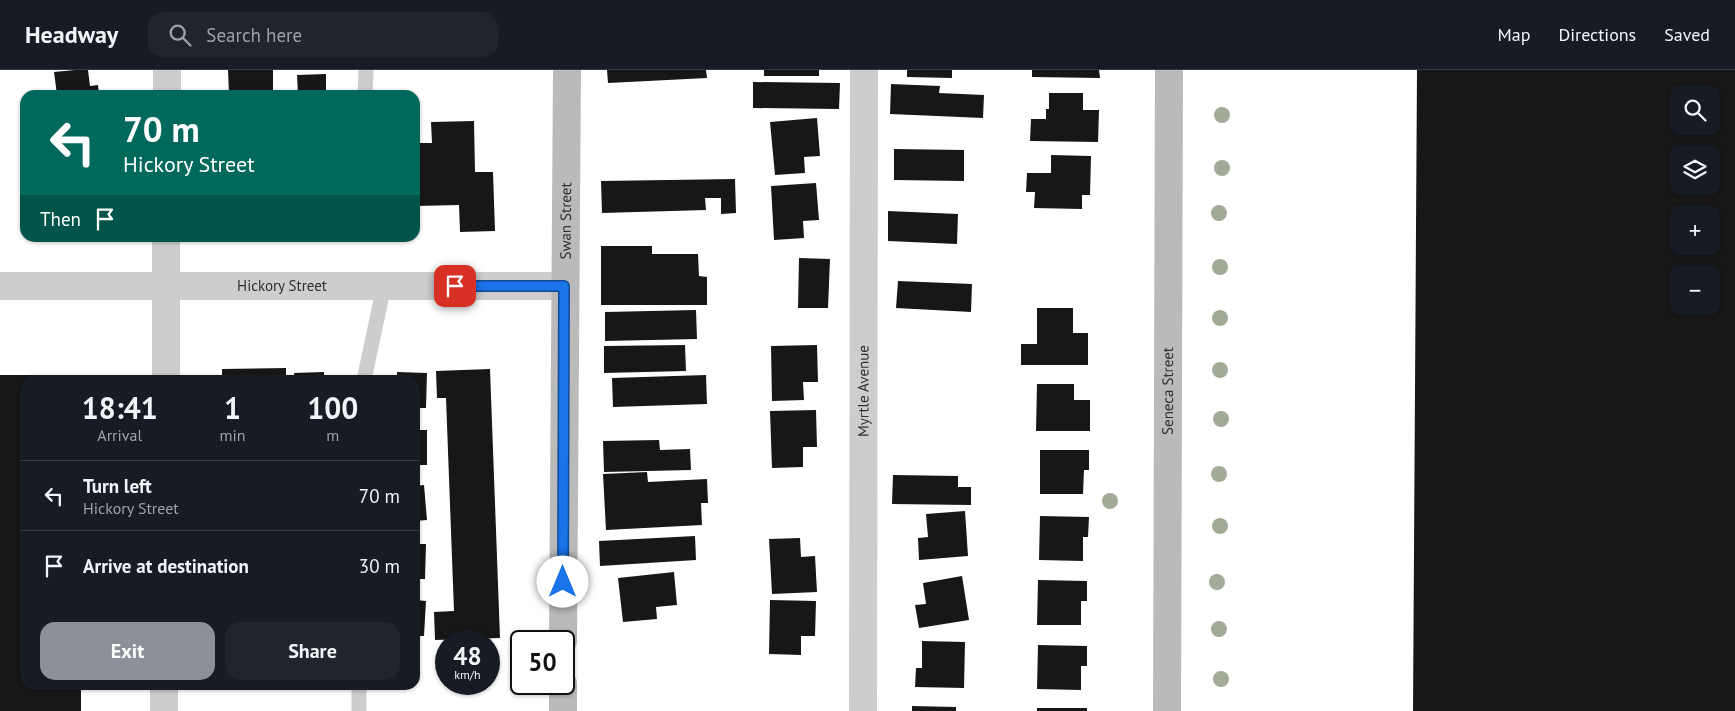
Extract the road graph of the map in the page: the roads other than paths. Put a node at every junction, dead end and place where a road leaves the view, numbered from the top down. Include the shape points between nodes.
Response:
1 (167, 70) edge
2 (366, 70) edge
3 (566, 70) edge
4 (864, 70) edge
5 (1169, 70) edge
6 (167, 90) edge
7 (365, 90) edge
8 (166, 242) edge
9 (165, 285) junction
10 (0, 286) edge
11 (384, 286) junction
12 (564, 286) junction
13 (166, 375) edge
14 (365, 375) edge
15 (563, 630) edge
16 (164, 690) edge
17 (359, 690) edge
18 (563, 695) edge
19 (164, 711) edge
20 (359, 711) edge
21 (563, 711) edge
22 (863, 711) edge
23 (1167, 711) edge

1 - 6 street
2 - 7 lane
3 - 12 main road, Swan Street
4 - 22 street, Myrtle Avenue
5 - 23 main road, Seneca Street
8 - 9 street
9 - 10 street, Hickory Street
9 - 11 street, Hickory Street
9 - 13 street
11 - 12 street, Hickory Street
11 - 14 lane
12 - 15 main road, Swan Street
16 - 19 street
17 - 20 lane
18 - 21 main road

